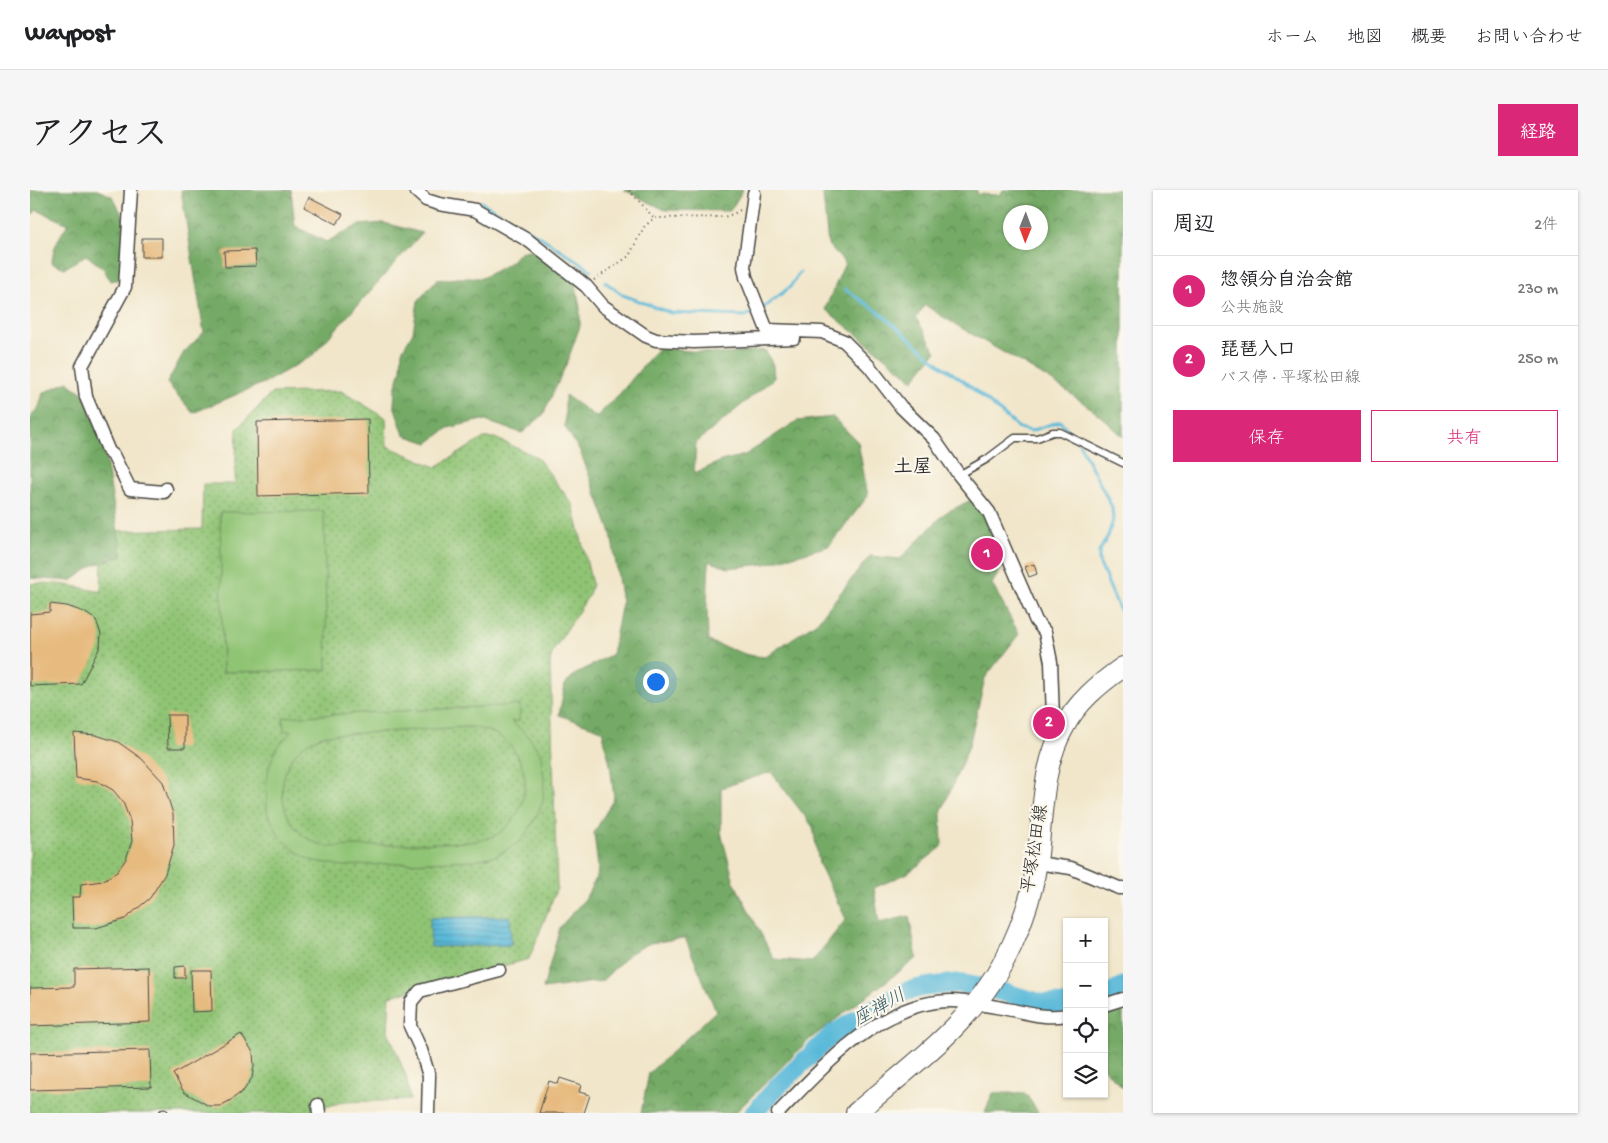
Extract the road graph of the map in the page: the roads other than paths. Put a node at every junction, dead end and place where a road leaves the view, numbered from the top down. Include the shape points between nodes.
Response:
1 (131, 190) edge
2 (415, 190) edge
3 (754, 193) road end
4 (836, 338) junction
5 (1123, 463) edge
6 (959, 476) junction
7 (166, 489) dead end
8 (1123, 667) edge
9 (1062, 730) junction
10 (1037, 863) junction
11 (1123, 888) edge
12 (499, 970) dead end
13 (1123, 998) edge
14 (976, 1003) junction
15 (1108, 1004) edge
16 (1063, 1015) edge
17 (428, 1113) edge
18 (778, 1113) edge
19 (856, 1113) edge

1 - 7 street via 125,287 82,366 86,397 108,452 113,455 130,489 164,492
2 - 4 street via 426,200 475,210 529,241 586,286 604,306 656,340
3 - 4 street via 744,267 766,330 822,332
4 - 6 street via 844,341 869,366 901,407 934,439
5 - 6 lane via 1060,432 1053,432 1037,438 1015,438
6 - 9 street via 989,512 1036,621 1045,632 1051,662 1053,718
8 - 9 main road, 平塚松田線 via 1086,697
9 - 10 main road, 平塚松田線 via 1052,753
10 - 11 street via 1071,868
10 - 14 main road, 平塚松田線 via 1033,888 1011,947
12 - 17 street via 420,991 412,1002 410,1026 429,1076
13 - 15 street
14 - 16 street via 1038,1016
14 - 18 street via 930,1003 883,1021 850,1044
14 - 19 main road, 平塚松田線 via 942,1040

